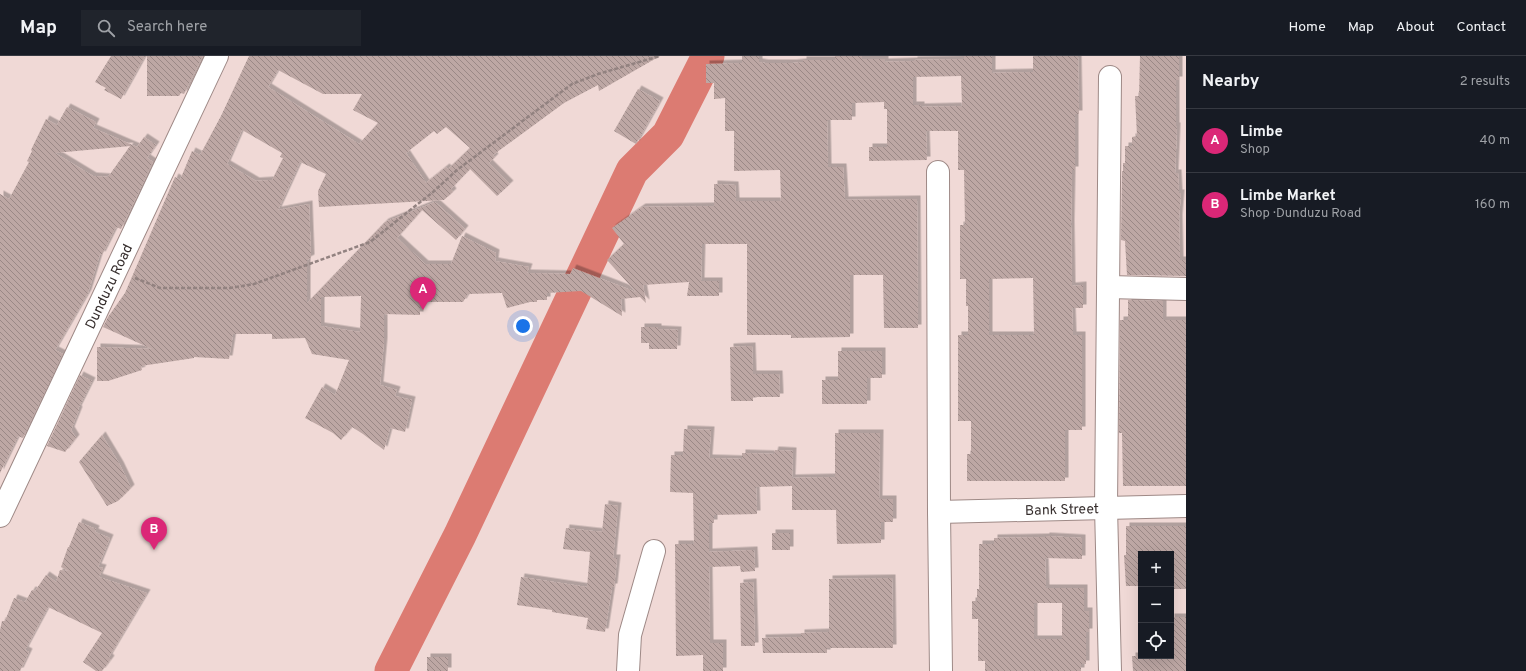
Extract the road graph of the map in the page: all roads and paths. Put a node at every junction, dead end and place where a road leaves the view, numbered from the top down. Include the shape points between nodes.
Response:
1 (217, 56) edge
2 (660, 56) edge
3 (1110, 78) dead end
4 (938, 172) dead end
5 (116, 271) junction
6 (1109, 287) junction
7 (1186, 289) edge
8 (1186, 506) edge
9 (1106, 507) junction
10 (939, 512) junction
11 (0, 516) edge
12 (654, 551) dead end
13 (628, 671) edge
14 (941, 671) edge
15 (1110, 671) edge

1 - 5 street, Dunduzu Road
2 - 5 path via 572,84 457,170 370,242 254,284 230,288 160,288
3 - 6 street
4 - 10 street
5 - 11 street, Dunduzu Road
6 - 7 street
6 - 9 street
8 - 9 street, Bank Street
9 - 10 street, Bank Street
9 - 15 street
10 - 14 street
12 - 13 street via 630,635

